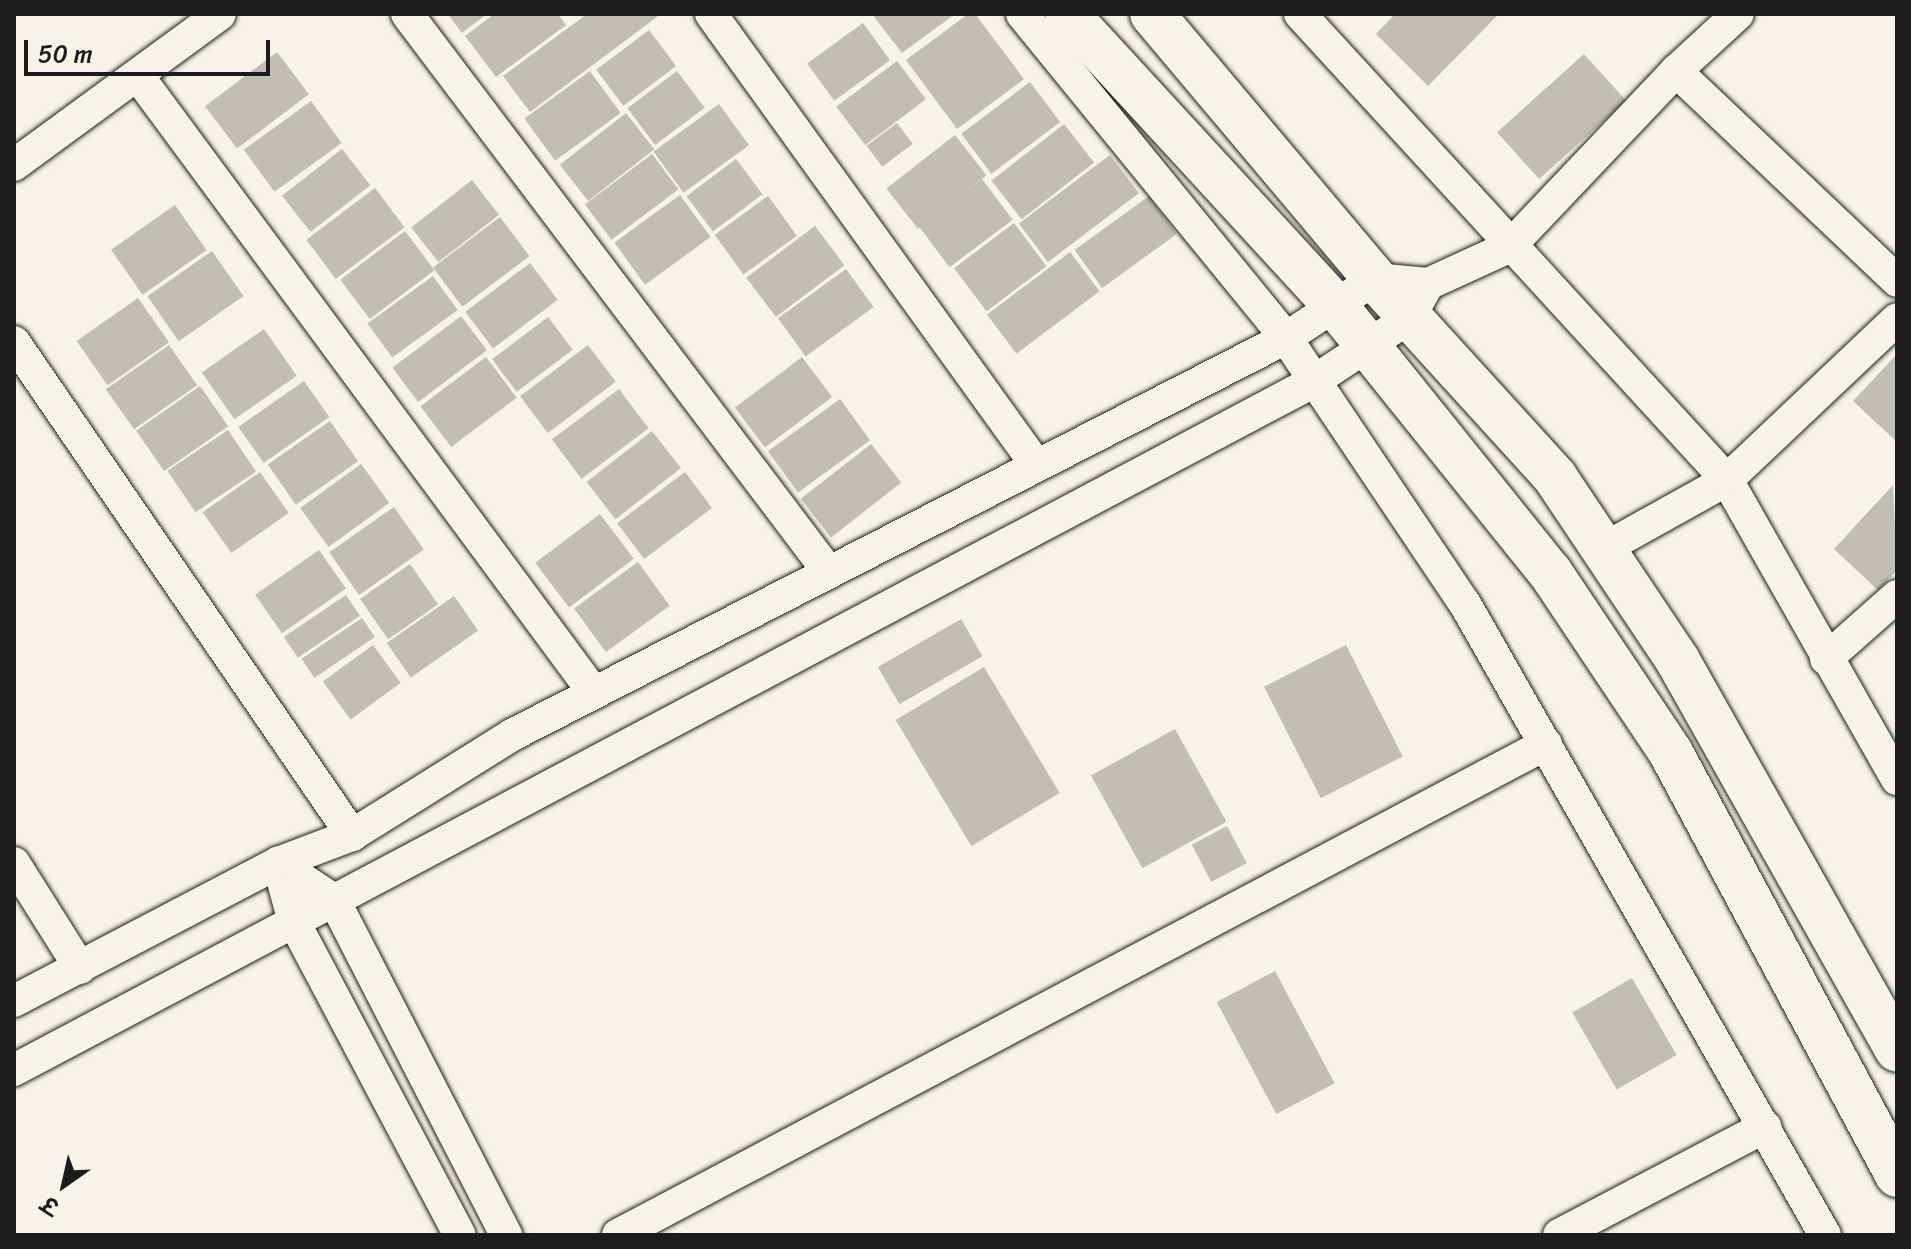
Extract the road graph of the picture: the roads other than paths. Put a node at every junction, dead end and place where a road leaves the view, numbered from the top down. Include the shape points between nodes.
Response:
1 (220, 14) edge
2 (407, 14) edge
3 (711, 14) edge
4 (1022, 14) edge
5 (1067, 14) edge
6 (1152, 14) edge
7 (1300, 14) edge
8 (1734, 15) edge
9 (1676, 71) junction
10 (138, 76) junction
11 (14, 165) edge
12 (1509, 247) junction
13 (1375, 279) junction
14 (1897, 281) edge
15 (1418, 301) junction
16 (1335, 305) junction
17 (1897, 319) edge
18 (1286, 338) junction
19 (14, 342) edge
20 (1365, 346) junction
21 (1311, 383) junction
22 (1035, 463) junction
23 (1727, 480) junction
24 (1605, 548) junction
25 (828, 571) junction
26 (1897, 596) edge
27 (1826, 659) junction
28 (594, 693) junction
29 (1546, 744) junction
30 (1897, 779) edge
31 (352, 835) junction
32 (14, 863) edge
33 (278, 863) junction
34 (334, 900) junction
35 (294, 922) junction
36 (80, 968) junction
37 (14, 1001) edge
38 (1897, 1050) edge
39 (14, 1070) edge
40 (1765, 1127) junction
41 (1897, 1175) edge
42 (460, 1235) edge
43 (506, 1235) edge
44 (618, 1235) edge
45 (1559, 1235) edge
46 (1825, 1235) edge

1 - 10 street
2 - 25 street
3 - 22 street
4 - 18 street
5 - 16 main road
6 - 13 main road
7 - 12 street
8 - 9 street
9 - 12 street
9 - 14 street
10 - 11 street
10 - 28 street
12 - 15 street
12 - 23 street
13 - 15 main road
13 - 16 street
15 - 20 street
15 - 24 main road
16 - 18 street
16 - 20 main road
17 - 23 street
18 - 21 street
18 - 22 street
19 - 31 street
20 - 21 street
20 - 41 main road via 1550,572 1671,753
21 - 29 street via 1465,604
21 - 34 street
22 - 25 street
23 - 24 street
23 - 27 street
24 - 38 main road via 1678,661
25 - 28 street
26 - 27 street
27 - 30 street
28 - 31 street via 512,735
29 - 40 street
29 - 44 street
31 - 33 street
32 - 36 street
33 - 34 street
33 - 35 street
33 - 36 street
34 - 35 street
34 - 43 street
35 - 39 street
35 - 42 street
36 - 37 street
40 - 45 street
40 - 46 street

